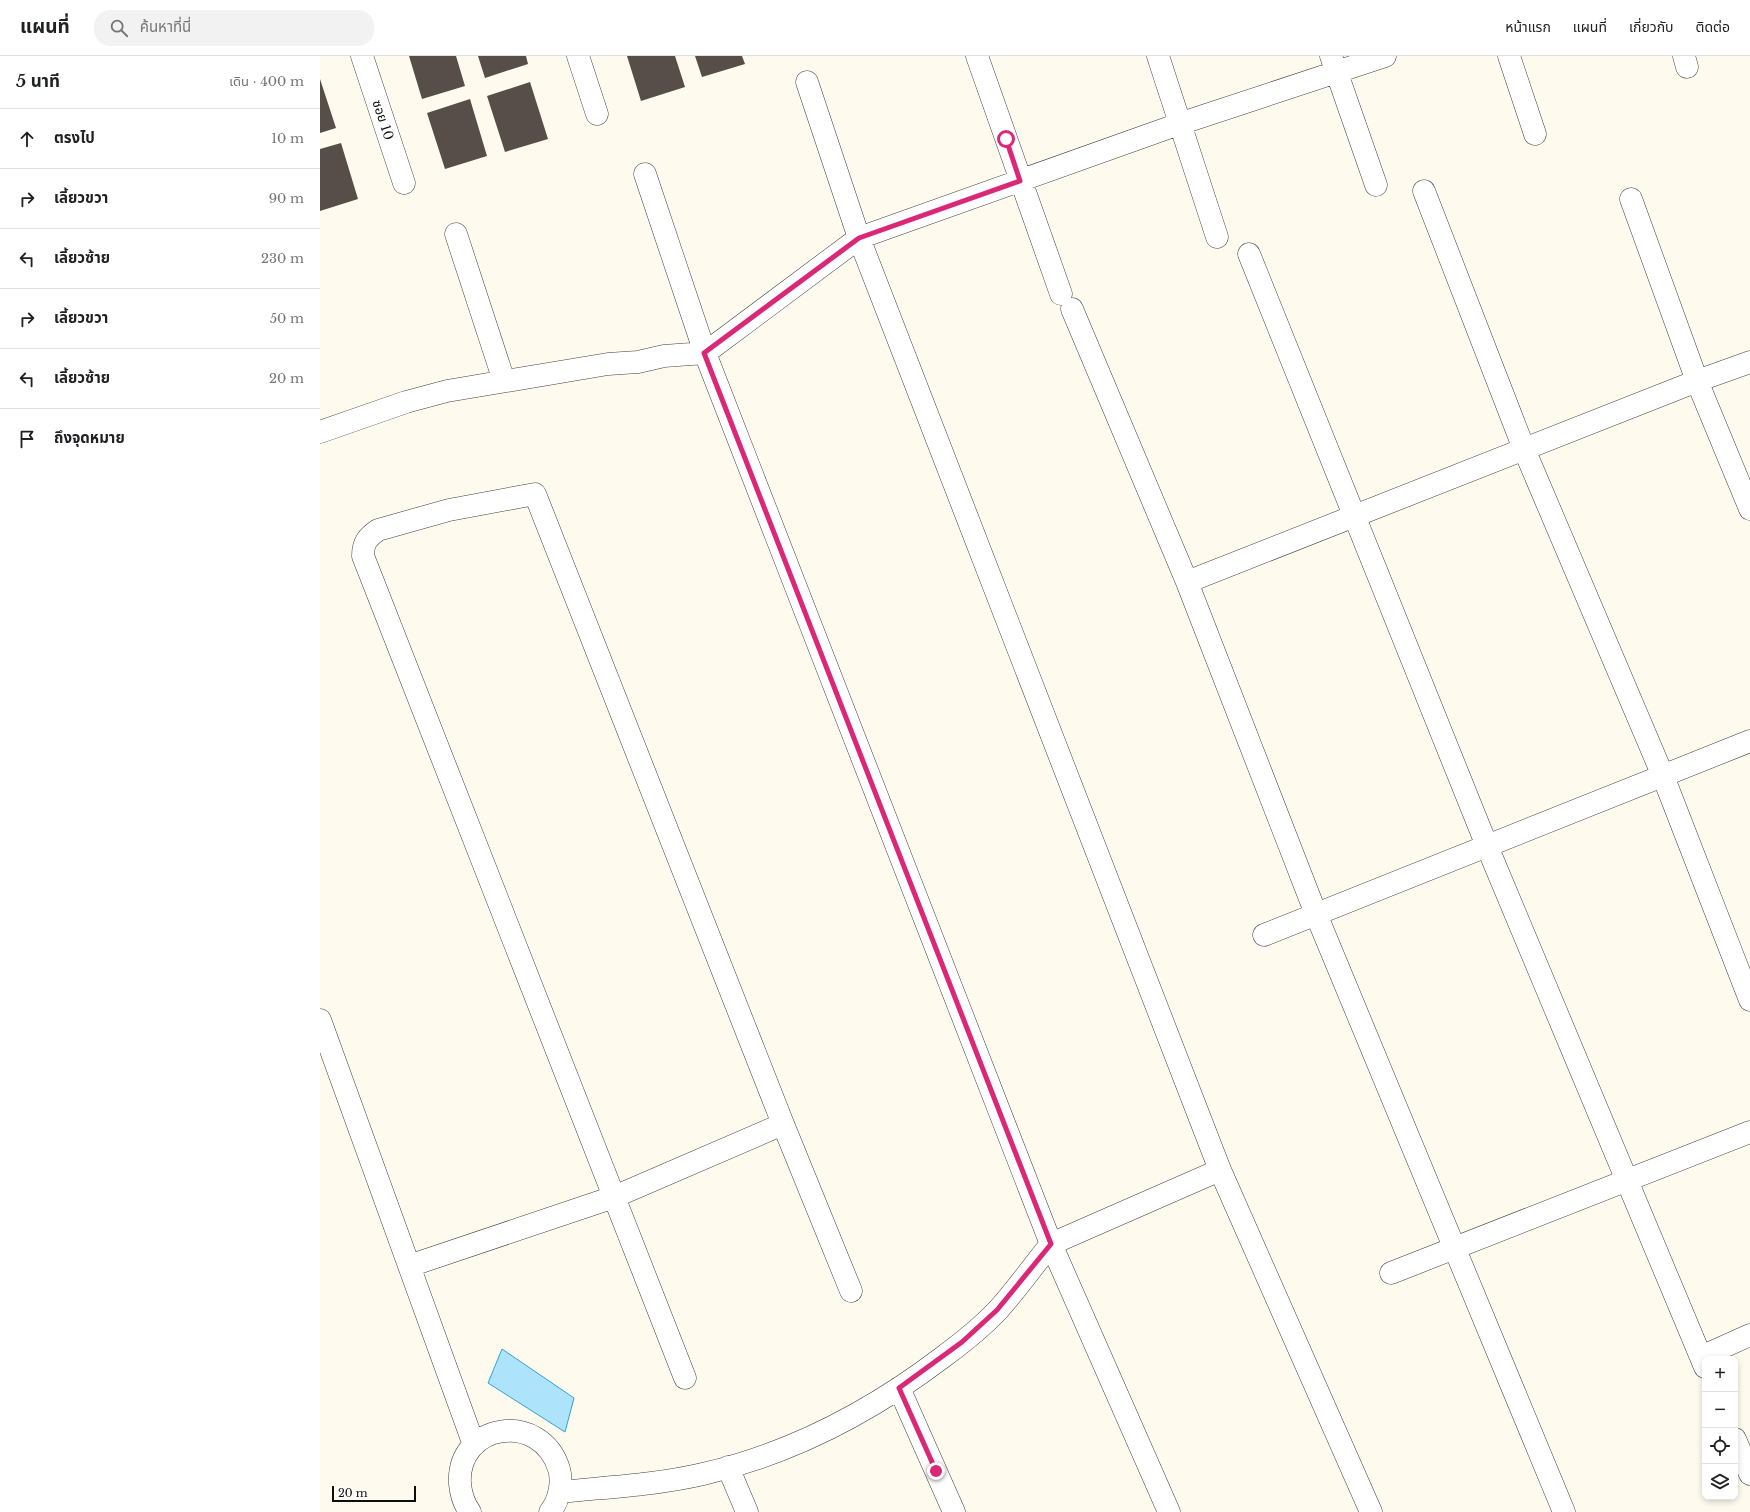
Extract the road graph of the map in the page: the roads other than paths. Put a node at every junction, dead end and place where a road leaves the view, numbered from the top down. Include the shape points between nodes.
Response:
1 (362, 56) edge
2 (578, 56) edge
3 (977, 56) edge
4 (1158, 56) edge
5 (1385, 56) edge
6 (1509, 56) edge
7 (1334, 64) edge
8 (807, 82) dead end
9 (597, 114) dead end
10 (1179, 124) junction
11 (1535, 134) dead end
12 (645, 174) dead end
13 (1020, 181) junction
14 (404, 183) dead end
15 (1376, 185) dead end
16 (1424, 191) dead end
17 (1631, 199) dead end
18 (456, 234) dead end
19 (1217, 237) dead end
20 (859, 238) junction
21 (1249, 254) dead end
22 (704, 353) junction
23 (1750, 362) edge
24 (504, 381) junction
25 (1697, 381) junction
26 (320, 432) edge
27 (1524, 449) junction
28 (1750, 509) edge
29 (1354, 516) junction
30 (1187, 582) junction
31 (1750, 740) edge
32 (1663, 776) junction
33 (1487, 846) junction
34 (1316, 914) junction
35 (1264, 935) dead end
36 (1750, 1000) edge
37 (320, 1020) edge
38 (783, 1124) junction
39 (1750, 1132) edge
40 (1220, 1170) junction
41 (1628, 1180) junction
42 (614, 1197) junction
43 (1051, 1244) junction
44 (1455, 1248) junction
45 (409, 1266) junction
46 (1391, 1273) dead end
47 (851, 1290) dead end
48 (1750, 1335) edge
49 (1713, 1356) edge
50 (1702, 1360) edge
51 (685, 1378) dead end
52 (899, 1388) junction
53 (474, 1445) junction
54 (1738, 1446) edge
55 (728, 1467) junction
56 (1750, 1474) edge
57 (560, 1492) junction
58 (470, 1512) edge
59 (550, 1512) edge
60 (747, 1512) edge
61 (954, 1512) edge
62 (1169, 1512) edge
63 (1371, 1512) edge
64 (1564, 1512) edge

1 - 14 street, ซอย 10
2 - 9 street
3 - 13 street
4 - 10 street
5 - 7 street
6 - 11 street
7 - 10 street
7 - 15 street
8 - 20 street
10 - 13 street
10 - 19 street
12 - 22 street
13 - 20 street
13 - 30 street via 1066,301
16 - 27 street
17 - 25 street
18 - 24 street
20 - 22 street
20 - 40 street
21 - 29 street
22 - 24 street via 664,356
22 - 43 street
23 - 25 street
24 - 26 street via 447,391 406,402
25 - 27 street
25 - 28 street
27 - 29 street
27 - 32 street
29 - 30 street
29 - 33 street
30 - 34 street
31 - 32 street
32 - 33 street
32 - 36 street
33 - 34 street
33 - 41 street
34 - 35 street
34 - 44 street
37 - 45 street
38 - 42 street
38 - 42 street via 535,494 449,510 378,530 364,542 363,556
38 - 47 street
39 - 41 street
40 - 43 street
40 - 63 street
41 - 44 street
41 - 50 street
42 - 45 street
42 - 51 street
43 - 52 street via 997,1310 962,1342
43 - 62 street
44 - 46 street
44 - 64 street
45 - 53 street
48 - 49 street
52 - 55 street via 850,1418 820,1432
52 - 61 street
53 - 57 street via 486,1435 502,1430 518,1431 533,1436 546,1446 556,1459 560,1474
53 - 58 street via 464,1458 459,1474 460,1490
54 - 56 street
55 - 57 street via 656,1483
55 - 60 street
57 - 59 street

